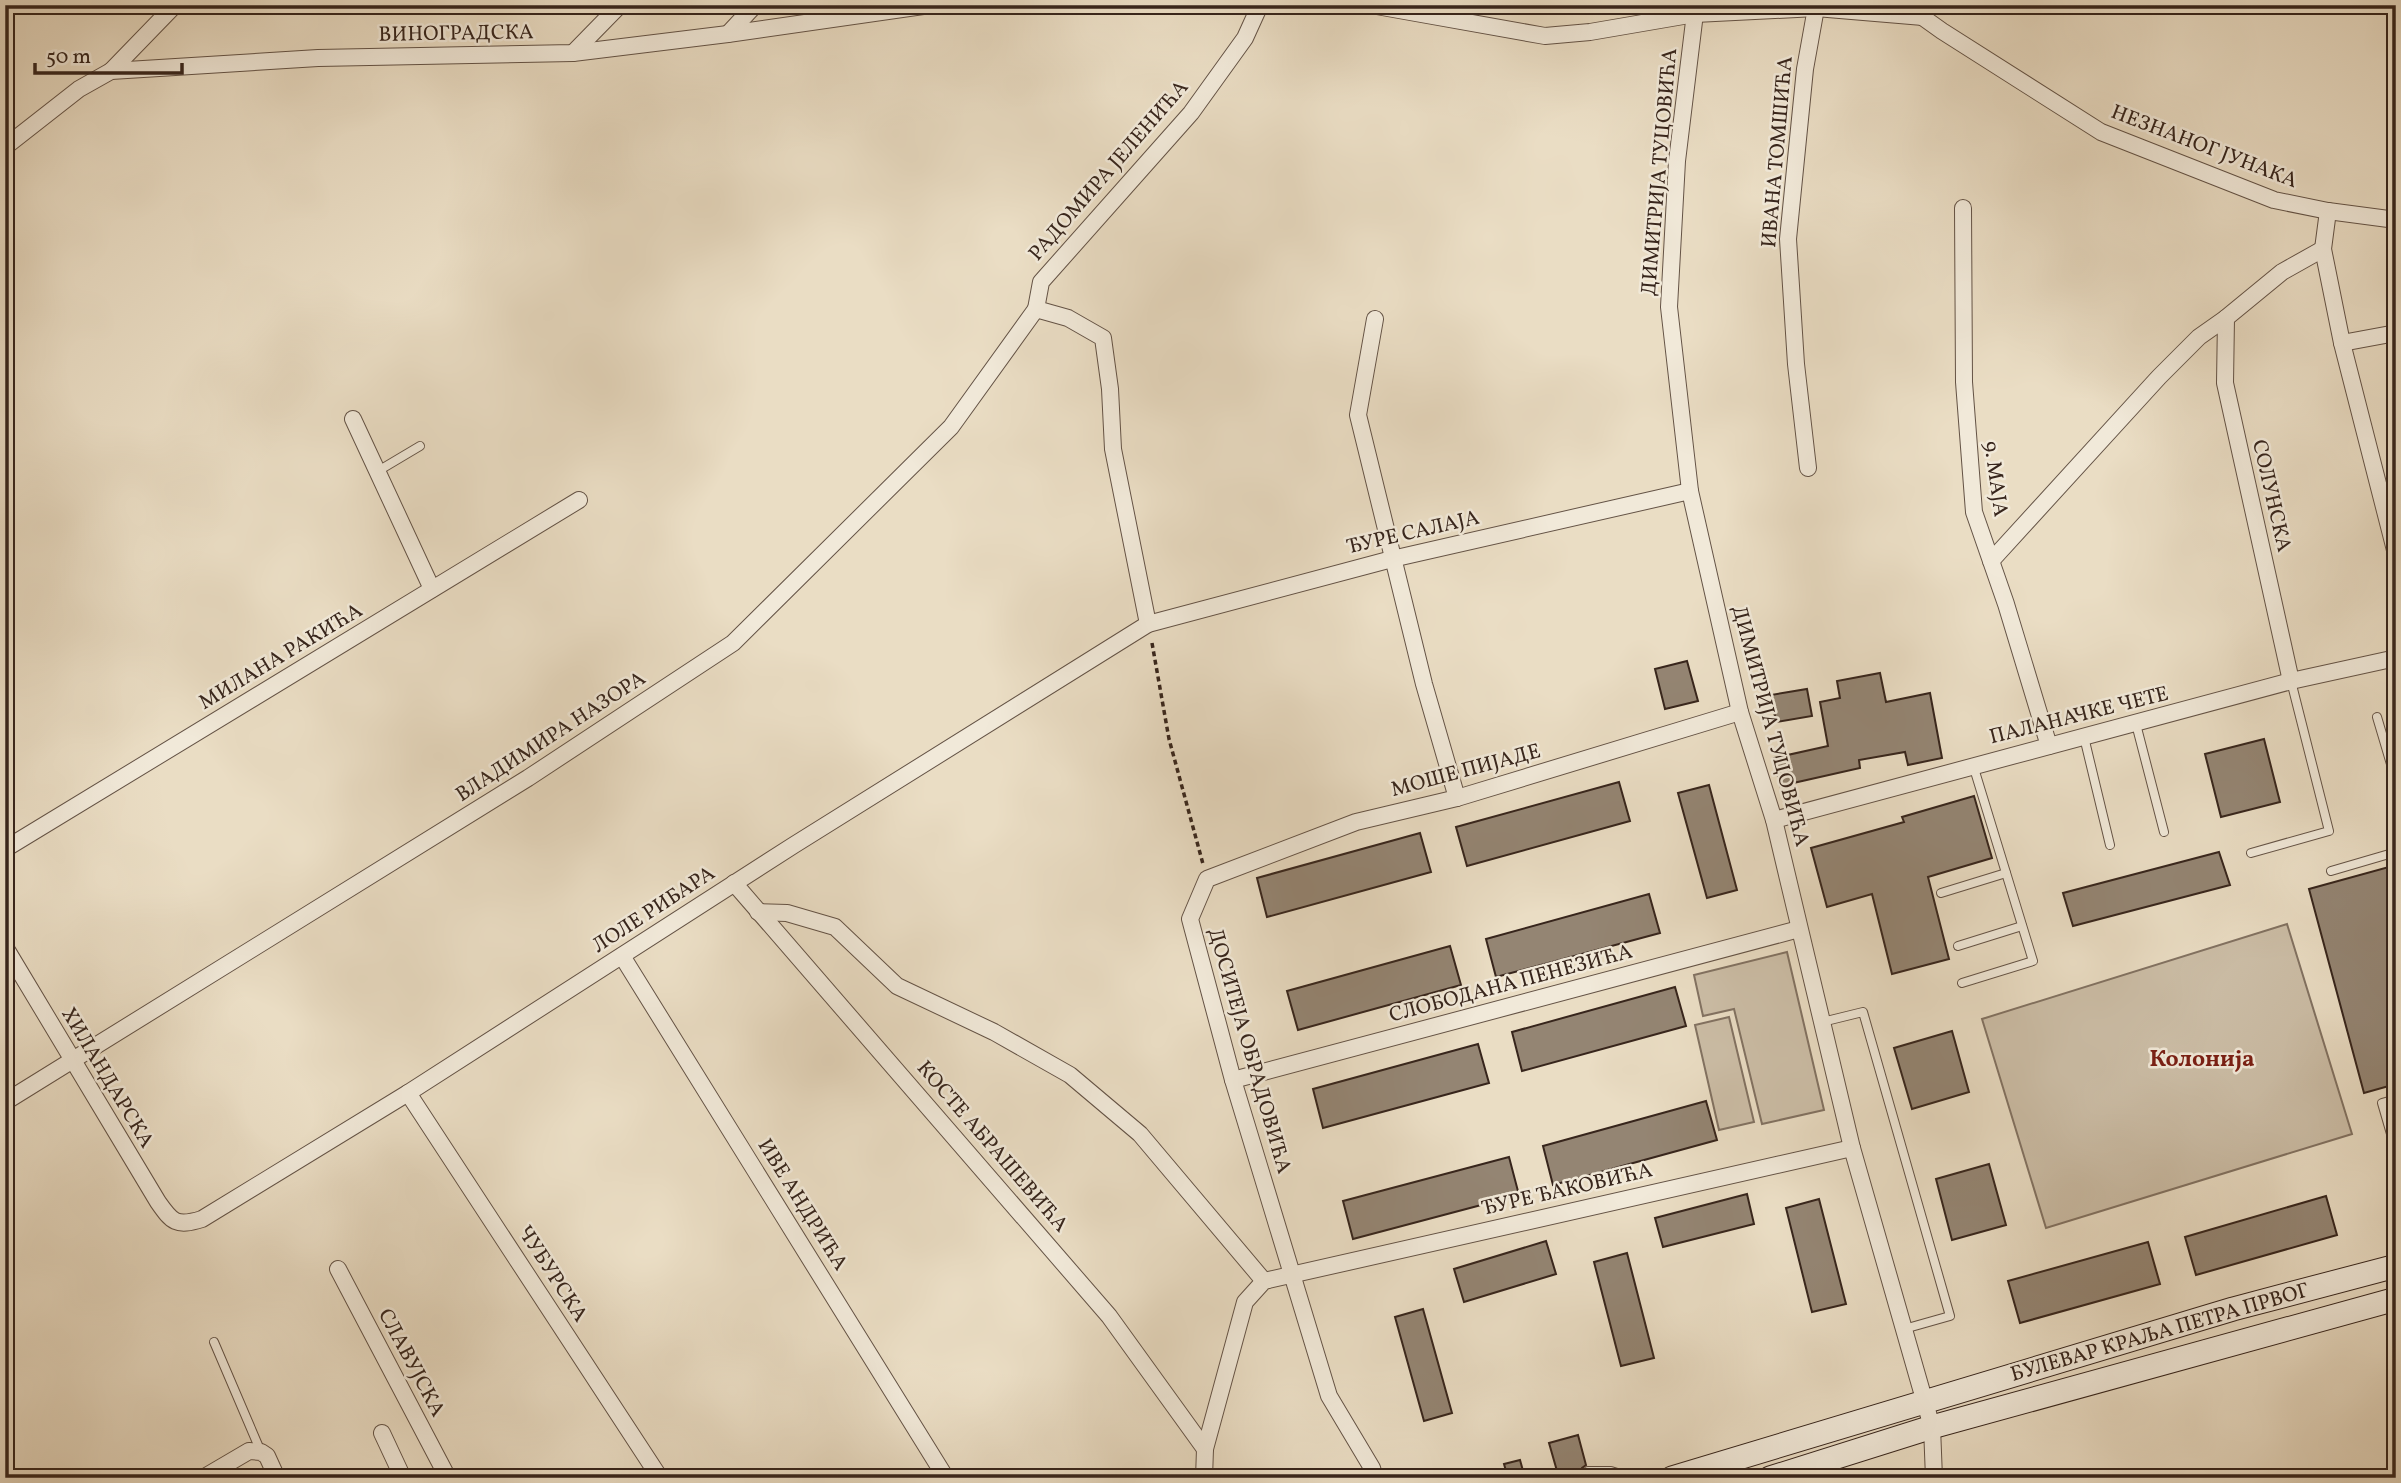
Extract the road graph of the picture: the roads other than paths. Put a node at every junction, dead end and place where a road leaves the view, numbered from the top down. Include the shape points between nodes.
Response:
1 (174, 5) edge
2 (621, 5) edge
3 (755, 5) edge
4 (930, 5) edge
5 (1260, 5) edge
6 (1371, 5) edge
7 (1906, 5) edge
8 (1815, 8) junction
9 (1695, 10) edge
10 (1923, 17) junction
11 (728, 34) junction
12 (573, 53) junction
13 (111, 71) junction
14 (5, 148) edge
15 (1963, 208) dead end
16 (2328, 211) junction
17 (2396, 220) edge
18 (2323, 249) junction
19 (1036, 309) junction
20 (2226, 318) junction
21 (1375, 319) dead end
22 (2396, 333) edge
23 (2342, 344) junction
24 (353, 419) dead end
25 (420, 446) dead end
26 (1808, 468) dead end
27 (377, 471) junction
28 (1690, 491) junction
29 (579, 499) dead end
30 (2396, 555) edge
31 (1392, 559) junction
32 (1991, 561) junction
33 (432, 589) junction
34 (1148, 624) junction
35 (2396, 658) edge
36 (2291, 681) junction
37 (1740, 712) junction
38 (2377, 717) dead end
39 (2136, 724) junction
40 (2084, 737) junction
41 (2049, 746) junction
42 (1973, 765) junction
43 (2396, 781) edge
44 (1457, 798) junction
45 (1774, 820) junction
46 (2164, 832) dead end
47 (2110, 845) dead end
48 (5, 849) edge
49 (2396, 852) edge
50 (2251, 853) dead end
51 (2331, 871) dead end
52 (2006, 873) junction
53 (1207, 879) joint
54 (734, 883) junction
55 (1941, 893) dead end
56 (758, 912) junction
57 (2022, 926) junction
58 (1799, 929) junction
59 (1958, 946) dead end
60 (5, 947) edge
61 (622, 956) junction
62 (1962, 983) dead end
63 (1822, 1022) junction
64 (72, 1060) junction
65 (1233, 1080) junction
66 (408, 1093) junction
67 (2396, 1099) edge
68 (5, 1102) edge
69 (1853, 1148) junction
70 (2396, 1151) edge
71 (180, 1224) joint
72 (2396, 1266) edge
73 (338, 1269) dead end
74 (1291, 1274) junction
75 (1264, 1281) junction
76 (2396, 1299) edge
77 (1904, 1329) junction
78 (214, 1342) dead end
79 (1926, 1402) junction
80 (1932, 1427) junction
81 (382, 1433) dead end
82 (1205, 1448) junction
83 (264, 1454) junction
84 (1588, 1471) dead end
85 (203, 1478) edge
86 (277, 1478) edge
87 (404, 1478) edge
88 (447, 1478) edge
89 (660, 1478) edge
90 (946, 1478) edge
91 (1204, 1478) edge
92 (1375, 1478) edge
93 (1633, 1478) edge
94 (1672, 1478) edge
95 (1770, 1478) edge
96 (1934, 1478) edge

1 - 13 street
2 - 12 street
3 - 11 street
4 - 11 street, ВИНОГРАДСКА
5 - 19 street, РАДОМИРА ЈЕЛЕНИЋА via 1245,38 1191,113 1041,282
6 - 9 street via 1545,36 1590,32
7 - 10 street, НЕЗНАНОГ ЈУНАКА
8 - 9 street
8 - 10 street
8 - 26 street, ИВАНА ТОМШИЋА via 1788,240
9 - 28 street, ДИМИТРИЈА ТУЦОВИЋА via 1677,161 1669,307
10 - 16 street, НЕЗНАНОГ ЈУНАКА via 2101,132 2274,200
11 - 12 street, ВИНОГРАДСКА
12 - 13 street, ВИНОГРАДСКА via 318,58
13 - 14 street, ВИНОГРАДСКА via 79,89
15 - 32 street, 9. МАЈА via 1964,382 1970,463 1974,512
16 - 17 street, НЕЗНАНОГ ЈУНАКА
16 - 18 street
18 - 20 street via 2282,272
18 - 23 street
19 - 34 street via 1068,318 1103,338 1113,449
19 - 64 street, ВЛАДИМИРА НАЗОРА via 951,427 733,643 528,778
20 - 32 street via 2167,369
20 - 36 street, СОЛУНСКА via 2225,383
21 - 31 street via 1358,415
22 - 23 street
23 - 30 street
24 - 27 street
25 - 27 lane
27 - 33 street
28 - 31 street, ЂУРЕ САЛАЈА
28 - 37 street, ДИМИТРИЈА ТУЦОВИЋА
29 - 33 street, МИЛАНА РАКИЋА
31 - 34 street, ЂУРЕ САЛАЈА
31 - 44 street
32 - 41 street, 9. МАЈА
33 - 48 street, МИЛАНА РАКИЋА
34 - 54 street, ЛОЛЕ РИБАРА
35 - 36 street, ПАЛАНАЧКЕ ЧЕТЕ
36 - 39 street, ПАЛАНАЧКЕ ЧЕТЕ
36 - 50 lane via 2329,831
37 - 44 street, МОШЕ ПИЈАДЕ
37 - 45 street, ДИМИТРИЈА ТУЦОВИЋА
38 - 43 lane
39 - 40 street, ПАЛАНАЧКЕ ЧЕТЕ
39 - 46 lane
40 - 41 street, ПАЛАНАЧКЕ ЧЕТЕ
40 - 47 lane
41 - 42 street, ПАЛАНАЧКЕ ЧЕТЕ
42 - 45 street, ПАЛАНАЧКЕ ЧЕТЕ
42 - 52 lane
44 - 53 street, МОШЕ ПИЈАДЕ via 1356,822
45 - 58 street, ДИМИТРИЈА ТУЦОВИЋА
49 - 51 lane
52 - 55 lane
52 - 57 lane
53 - 65 street, ДОСИТЕЈА ОБРАДОВИЋА via 1189,919
54 - 56 street, КОСТЕ АБРАШЕВИЋА
54 - 61 street, ЛОЛЕ РИБАРА
56 - 75 street via 787,913 835,927 897,986 1070,1075 1140,1134
56 - 82 street, КОСТЕ АБРАШЕВИЋА via 1109,1316
57 - 59 lane
57 - 62 lane via 2033,961
58 - 63 street, ДИМИТРИЈА ТУЦОВИЋА
58 - 65 street, СЛОБОДАНА ПЕНЕЗИЋА
60 - 64 street, ХИЛАНДАРСКА
61 - 66 street, ЛОЛЕ РИБАРА
61 - 90 street, ИВЕ АНДРИЋА
63 - 69 street, ДИМИТРИЈА ТУЦОВИЋА
63 - 77 lane via 1863,1012 1950,1316
64 - 68 street, ВЛАДИМИРА НАЗОРА
64 - 71 street, ХИЛАНДАРСКА via 158,1202 170,1219
65 - 74 street, ДОСИТЕЈА ОБРАДОВИЋА
66 - 71 street, ЛОЛЕ РИБАРА via 202,1219
66 - 89 street, ЧУБУРСКА
67 - 70 lane via 2382,1103
69 - 74 street, ЂУРЕ ЂАКОВИЋА
69 - 77 street, ДИМИТРИЈА ТУЦОВИЋА
72 - 79 main road, БУЛЕВАР КРАЉА ПЕТРА ПРВОГ via 2233,1308
73 - 88 street, СЛАВУЈСКА
74 - 75 street
74 - 92 street, ДОСИТЕЈА ОБРАДОВИЋА via 1329,1396
75 - 82 street via 1245,1302
76 - 80 main road, БУЛЕВАР КРАЉА ПЕТРА ПРВОГ
77 - 79 street, ДИМИТРИЈА ТУЦОВИЋА
78 - 83 lane
79 - 80 street, ДИМИТРИЈА ТУЦОВИЋА
79 - 94 main road, БУЛЕВАР КРАЉА ПЕТРА ПРВОГ
80 - 95 main road, БУЛЕВАР КРАЉА ПЕТРА ПРВОГ
80 - 96 street, ДИМИТРИЈА ТУЦОВИЋА
81 - 87 street
82 - 91 street
83 - 85 street via 249,1451
83 - 86 street
84 - 93 lane via 1611,1471

